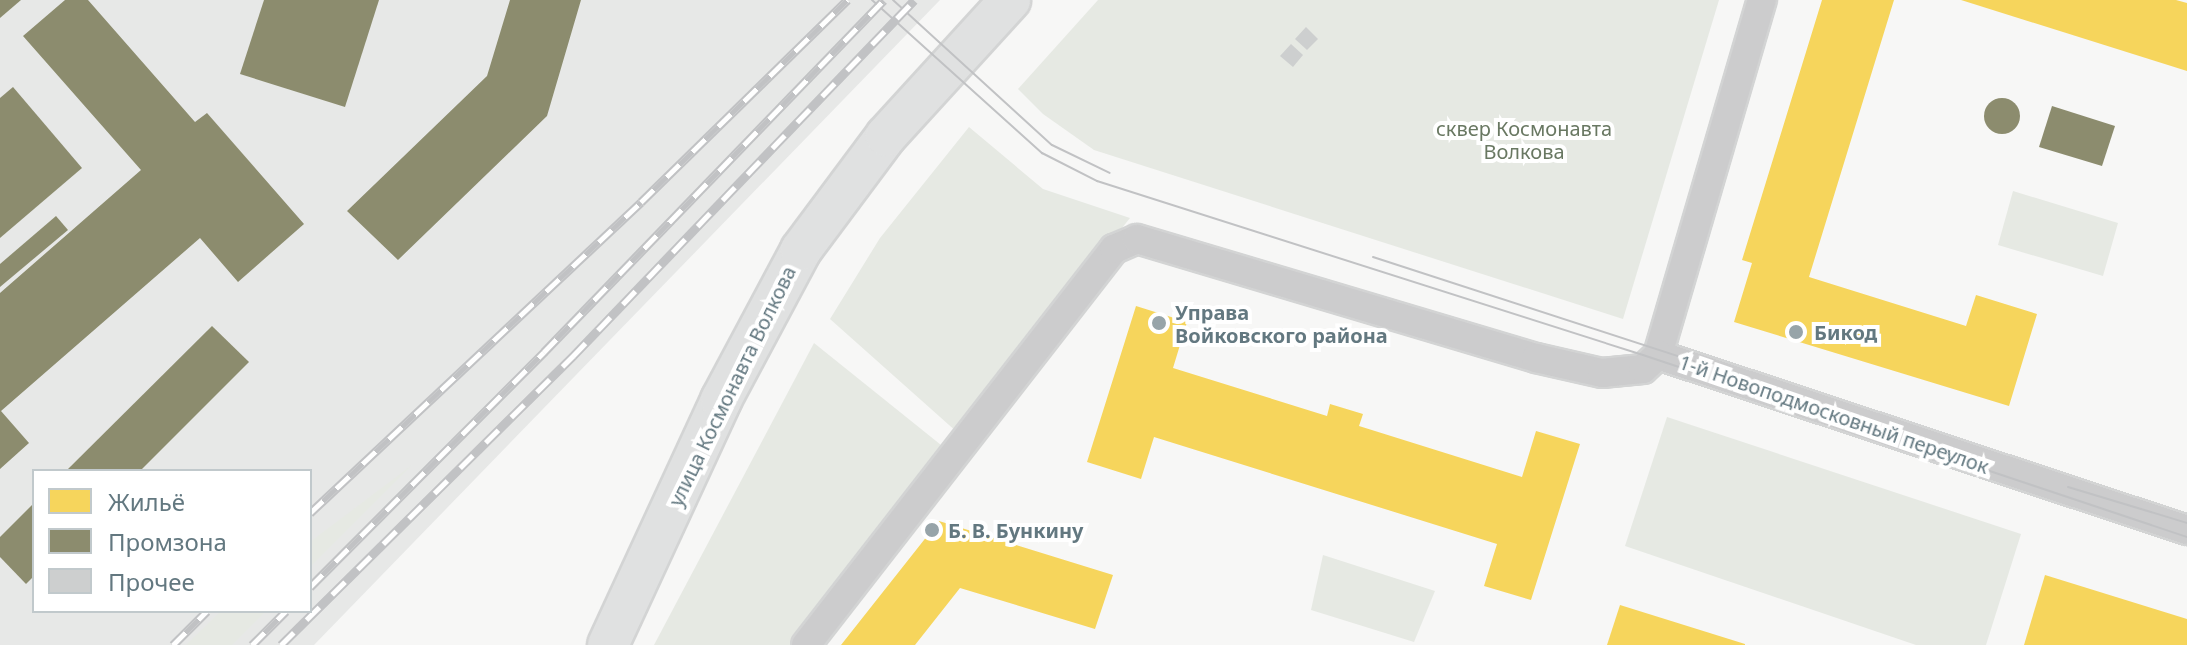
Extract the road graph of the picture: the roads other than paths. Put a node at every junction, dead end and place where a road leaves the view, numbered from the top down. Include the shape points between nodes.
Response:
1 (1010, 0) edge
2 (1762, 0) edge
3 (1658, 355) junction
4 (2187, 530) edge
5 (608, 645) edge
6 (806, 645) edge

1 - 5 main road, улица Космонавта Волкова via 886,136 801,250 721,400
2 - 3 street
3 - 4 street, 1-й Новоподмосковный переулок
3 - 6 street, 1-й Новоподмосковный переулок via 1643,369 1602,373 1137,239 1114,249

